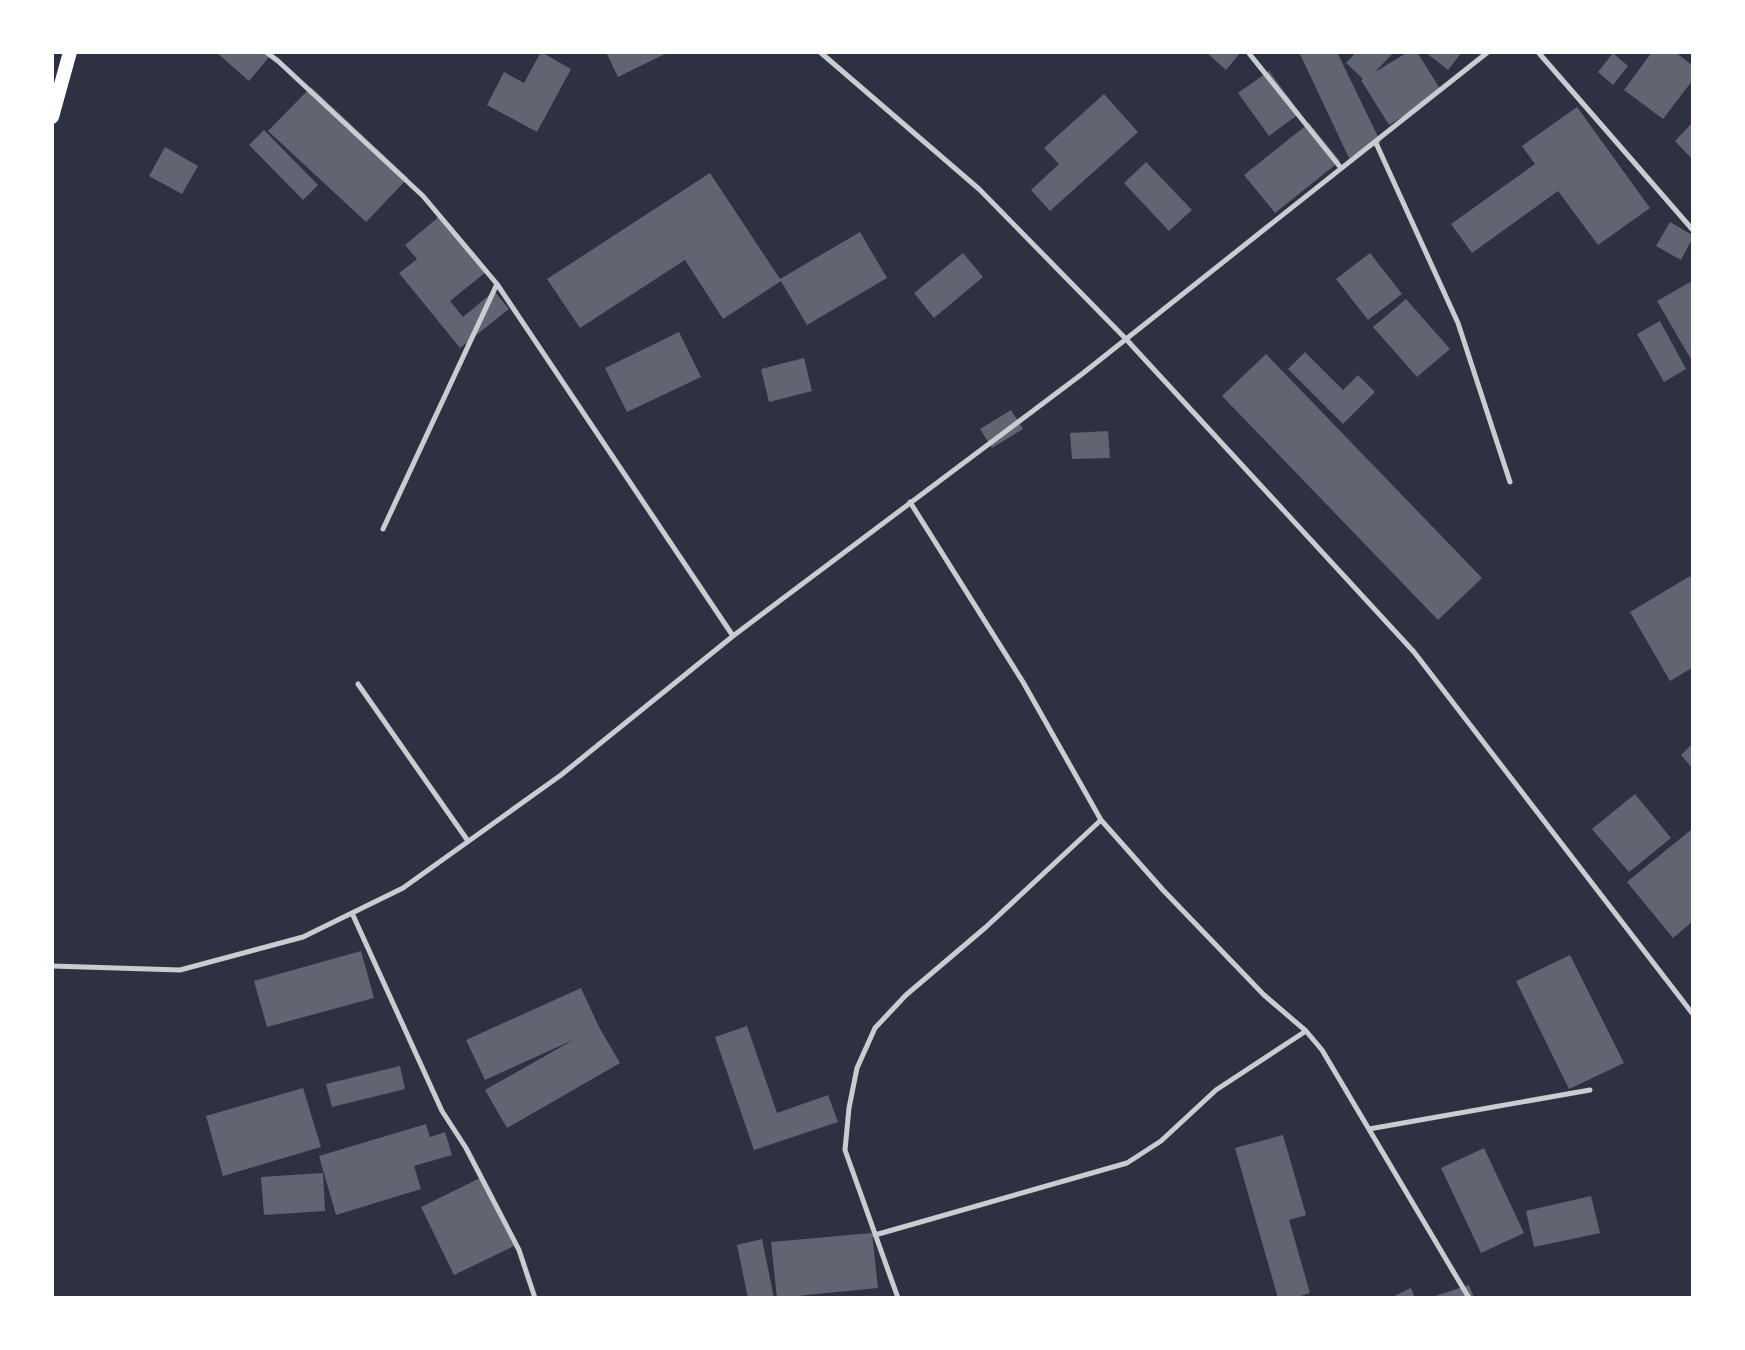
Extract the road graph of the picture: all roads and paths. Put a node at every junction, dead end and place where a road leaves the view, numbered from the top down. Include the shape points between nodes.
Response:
1 (70, 52) edge
2 (266, 52) edge
3 (820, 52) edge
4 (1248, 52) edge
5 (1488, 52) edge
6 (1538, 52) edge
7 (52, 117) edge
8 (1376, 143) junction
9 (1341, 168) junction
10 (1692, 229) edge
11 (497, 284) junction
12 (1125, 338) junction
13 (1510, 482) dead end
14 (910, 502) junction
15 (383, 529) dead end
16 (733, 636) junction
17 (358, 684) dead end
18 (1101, 820) junction
19 (468, 841) junction
20 (352, 913) junction
21 (52, 966) edge
22 (1692, 1013) edge
23 (1306, 1031) junction
24 (1590, 1090) dead end
25 (1369, 1129) junction
26 (875, 1235) junction
27 (536, 1298) edge
28 (898, 1298) edge
29 (1469, 1298) edge

1 - 7 highway
2 - 11 street via 423,196
3 - 12 street via 979,189
4 - 9 street
5 - 8 street
6 - 10 street
8 - 9 street
8 - 13 street via 1458,323
9 - 12 street
11 - 15 street
11 - 16 street
12 - 14 street
12 - 22 street via 1414,652
14 - 16 street
14 - 18 street via 1022,682
16 - 19 street via 561,774
17 - 19 street
18 - 23 street via 1130,856 1264,995
18 - 26 street via 986,928 906,995 875,1028 857,1068 848,1108 845,1150
19 - 20 street via 403,888
20 - 21 street via 303,937 180,970
20 - 27 street via 442,1111 466,1148 519,1250
23 - 25 street via 1322,1050
23 - 26 street via 1216,1090 1161,1141 1127,1163
24 - 25 street
25 - 29 street
26 - 28 street

